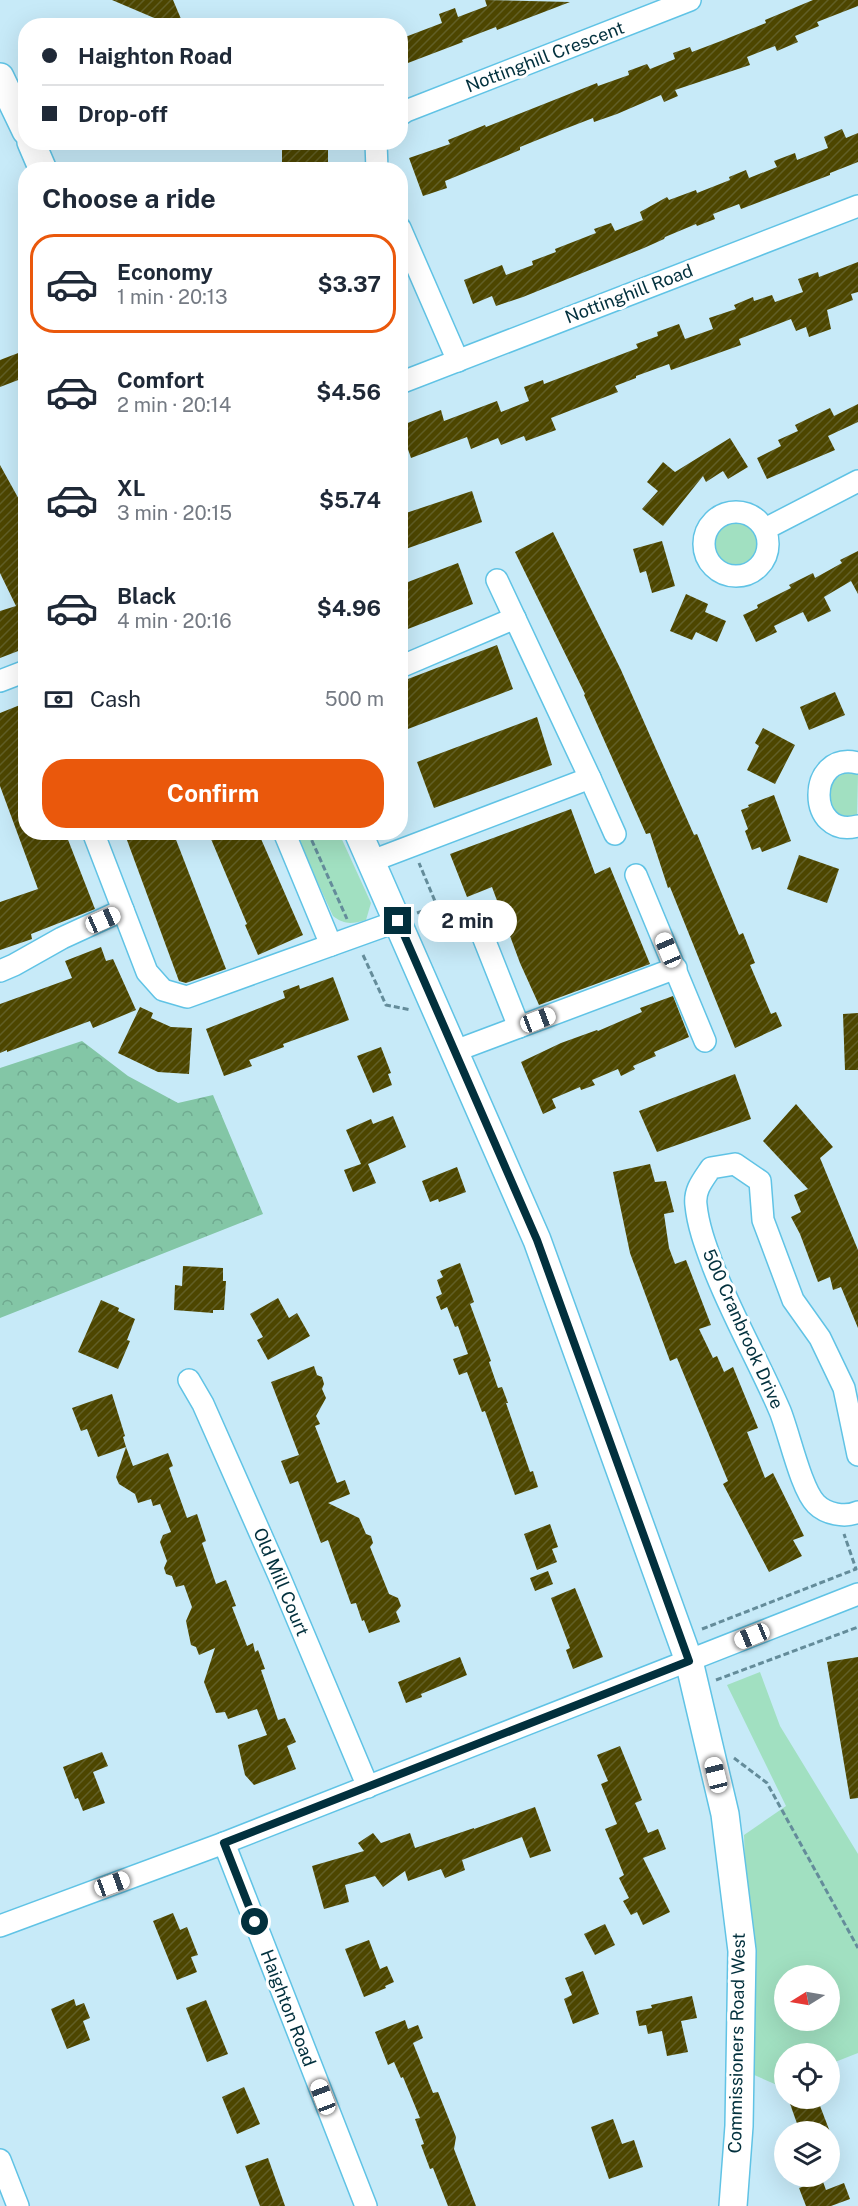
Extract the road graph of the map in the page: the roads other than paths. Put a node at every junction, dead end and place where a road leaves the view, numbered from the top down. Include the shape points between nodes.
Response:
1 (690, 0) edge
2 (0, 77) edge
3 (408, 110) edge
4 (18, 114) edge
5 (858, 206) edge
6 (408, 246) edge
7 (458, 361) junction
8 (408, 380) edge
9 (858, 481) edge
10 (765, 529) dead end
11 (497, 579) dead end
12 (515, 618) junction
13 (408, 664) edge
14 (18, 674) edge
15 (0, 681) edge
16 (858, 763) edge
17 (590, 778) junction
18 (858, 826) edge
19 (615, 834) dead end
20 (96, 840) edge
21 (287, 840) edge
22 (362, 840) edge
23 (372, 861) junction
24 (636, 875) dead end
25 (123, 910) junction
26 (398, 921) junction
27 (480, 929) dead end
28 (331, 945) junction
29 (676, 968) junction
30 (0, 971) edge
31 (519, 1027) junction
32 (705, 1041) dead end
33 (455, 1051) junction
34 (189, 1380) dead end
35 (858, 1455) edge
36 (856, 1519) edge
37 (858, 1594) edge
38 (685, 1649) junction
39 (368, 1786) junction
40 (224, 1843) junction
41 (0, 1926) edge
42 (0, 2160) edge
43 (18, 2206) edge
44 (366, 2206) edge
45 (733, 2206) edge

1 - 3 street, Nottinghill Crescent
2 - 4 main road
5 - 7 street, Nottinghill Road
6 - 7 street
7 - 8 street, Nottinghill Road
9 - 10 street
11 - 12 street
12 - 13 street
12 - 17 street
14 - 15 street
16 - 18 street via 832,767 819,784 818,795 820,806 833,822
17 - 19 street
17 - 23 street
20 - 25 street
21 - 28 street
22 - 23 main road, Commissioners Road West
23 - 26 main road, Commissioners Road West
24 - 29 street
25 - 28 street via 147,972 163,990 187,997
25 - 30 street
26 - 28 street
26 - 33 main road, Commissioners Road West
27 - 31 street
29 - 31 street
29 - 32 street
31 - 33 street
33 - 38 main road, Commissioners Road West via 537,1240
34 - 39 street, Old Mill Court via 280,1578
35 - 36 street, 500 Cranbrook Drive via 844,1388 820,1338 793,1300 763,1220 760,1181 735,1164 711,1168 698,1188 696,1203 706,1247 720,1283 779,1410 815,1503 830,1513
37 - 38 street
38 - 39 street
38 - 45 main road, Commissioners Road West via 725,1814 742,1951
39 - 40 street
40 - 41 street
40 - 44 street, Haighton Road
42 - 43 street

